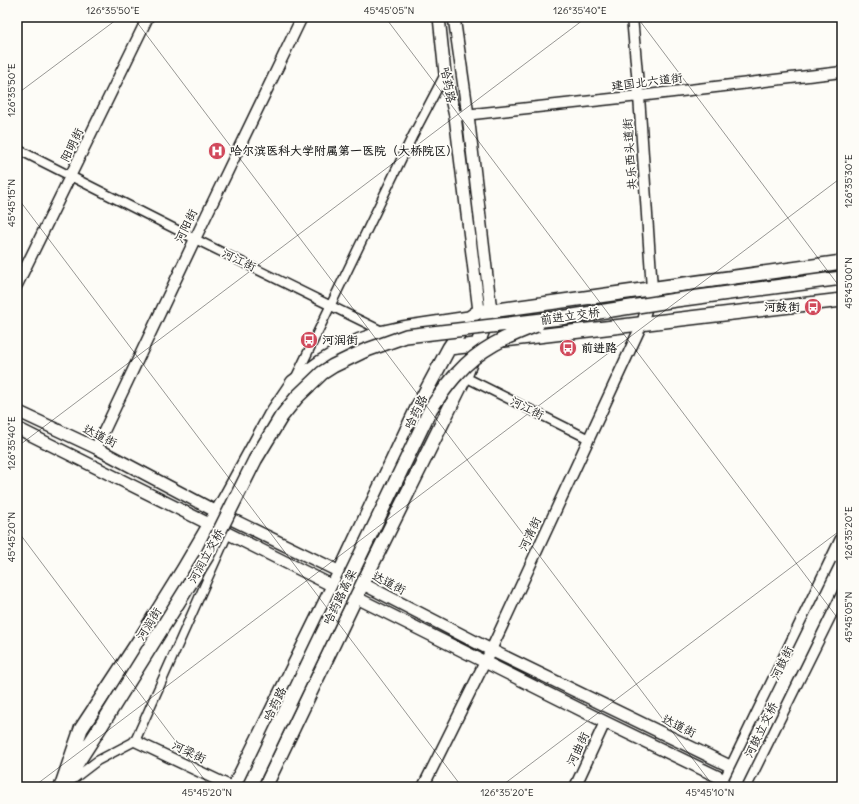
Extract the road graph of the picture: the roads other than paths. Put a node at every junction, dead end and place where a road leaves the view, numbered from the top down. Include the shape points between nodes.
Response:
1 (148, 17) edge
2 (302, 17) edge
3 (439, 17) edge
4 (454, 17) edge
5 (632, 17) edge
6 (842, 72) edge
7 (445, 74) junction
8 (639, 96) junction
9 (468, 115) junction
10 (455, 116) junction
11 (17, 149) edge
12 (72, 175) junction
13 (195, 239) junction
14 (842, 262) edge
15 (842, 278) edge
16 (17, 285) edge
17 (652, 289) junction
18 (842, 300) edge
19 (331, 306) junction
20 (480, 313) junction
21 (560, 318) junction
22 (642, 324) junction
23 (384, 332) junction
24 (477, 345) junction
25 (449, 348) junction
26 (464, 377) junction
27 (293, 382) junction
28 (310, 385) joint
29 (17, 411) edge
30 (17, 428) edge
31 (589, 439) junction
32 (96, 448) junction
33 (217, 512) junction
34 (209, 525) junction
35 (228, 533) junction
36 (842, 540) edge
37 (842, 565) edge
38 (340, 572) junction
39 (363, 584) junction
40 (334, 586) junction
41 (842, 589) edge
42 (356, 597) junction
43 (491, 650) junction
44 (484, 662) junction
45 (605, 722) junction
46 (135, 741) junction
47 (732, 766) junction
48 (747, 781) edge
49 (727, 785) edge
50 (62, 787) edge
51 (233, 787) edge
52 (249, 787) edge
53 (265, 787) edge
54 (424, 787) edge
55 (575, 787) edge
56 (738, 787) edge

1 - 12 street, 阳明街
2 - 13 street, 河阳街
3 - 7 main road, 哈药路
4 - 9 main road, 哈药路
5 - 8 street, 共乐西头道街
6 - 8 street, 建国北六道街
7 - 10 main road, 哈药路
7 - 19 street, 河润街
8 - 9 street, 建国北六道街
8 - 17 street, 共乐西头道街
9 - 10 street, 建国北六道街
9 - 20 main road, 哈药路
10 - 20 main road, 哈药路
11 - 12 street, 河江街
12 - 13 street, 河江街
12 - 16 street, 阳明街
13 - 19 street, 河江街
13 - 32 street, 河阳街
14 - 17 highway
15 - 21 highway, 前进立交桥, bridge
17 - 20 highway
17 - 22 street, 河清街
18 - 22 highway
19 - 23 street, 河江街
19 - 27 street, 河润街
20 - 23 highway
20 - 24 highway, 哈药路
20 - 25 highway, 哈药路
21 - 28 highway, 前进立交桥, bridge via 406,336 347,359 322,373
21 - 52 highway, 哈药路高架, bridge via 489,346 457,373 432,408
22 - 24 highway
22 - 31 street, 河清街
23 - 27 highway, 河润街 via 347,346
24 - 25 highway
24 - 26 highway, 哈药路
25 - 38 highway, 哈药路 via 419,404
26 - 31 street, 河江街
26 - 39 highway, 哈药路
27 - 33 highway, 河润街 via 270,416
28 - 50 highway, 河润立交桥, bridge via 281,417 255,460 207,556
29 - 32 main road, 达道街
30 - 34 main road
31 - 43 street, 河清街
32 - 33 main road, 达道街
33 - 34 highway, 河润街
33 - 38 main road, 达道街
34 - 35 main road
34 - 50 highway, 河润街 via 146,630 80,729
35 - 40 main road
35 - 46 street
36 - 47 highway, 河鼓街
37 - 49 highway, 河鼓立交桥, bridge
38 - 39 main road, 达道街
38 - 40 highway, 哈药路
39 - 42 highway, 哈药路
39 - 43 main road, 达道街
40 - 42 main road
40 - 51 highway, 哈药路
41 - 48 highway, 河鼓街
42 - 44 main road
42 - 53 highway, 哈药路
43 - 44 street, 河清街
43 - 47 main road, 达道街
44 - 45 main road
44 - 54 street, 河清街
45 - 49 main road
45 - 55 street, 河曲街
46 - 50 street via 97,761
46 - 51 street, 河梁街
47 - 48 main road, 达道街
47 - 49 highway, 河鼓街
49 - 56 main road

